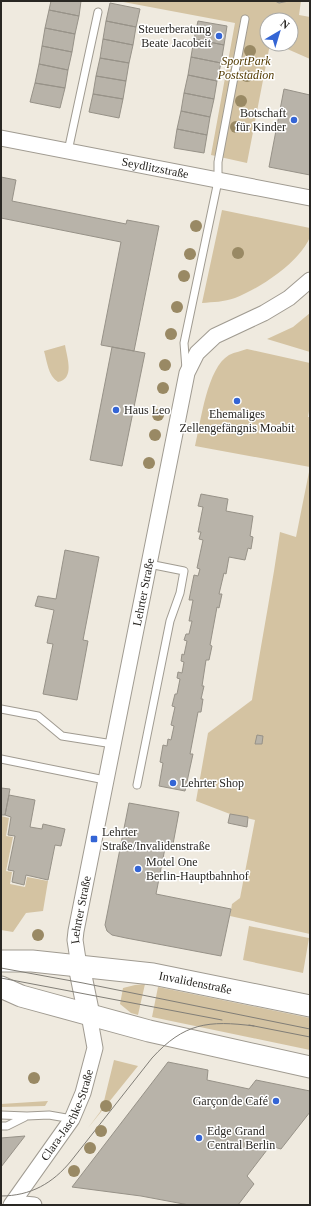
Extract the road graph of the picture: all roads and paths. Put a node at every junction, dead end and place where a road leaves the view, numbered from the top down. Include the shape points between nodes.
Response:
1 (98, 12) dead end
2 (245, 19) dead end
3 (1, 138) edge
4 (68, 152) junction
5 (218, 181) junction
6 (310, 198) edge
7 (310, 280) edge
8 (186, 373) junction
9 (148, 564) junction
10 (1, 709) edge
11 (113, 744) junction
12 (1, 759) edge
13 (105, 780) junction
14 (137, 785) dead end
15 (1, 961) edge
16 (79, 966) junction
17 (1, 987) edge
18 (310, 1006) edge
19 (89, 1015) junction
20 (310, 1067) edge
21 (1, 1115) edge
22 (26, 1116) junction
23 (72, 1119) junction
24 (1, 1126) edge
25 (8, 1204) edge
26 (34, 1205) edge

1 - 4 lane
2 - 5 lane via 218,162
3 - 4 street, Seydlitzstraße
4 - 5 street, Seydlitzstraße
5 - 6 street, Seydlitzstraße
5 - 8 lane via 184,343
7 - 8 street, Lehrter Straße via 283,302 215,336 197,354
8 - 9 street, Lehrter Straße
9 - 11 street, Lehrter Straße
9 - 14 lane via 184,571 170,621
10 - 11 lane via 38,716 62,736
11 - 13 street, Lehrter Straße
12 - 13 lane
13 - 16 street, Lehrter Straße via 74,940
15 - 16 main road, Invalidenstraße
16 - 18 main road, Invalidenstraße via 153,974
16 - 19 main road
17 - 19 main road via 21,996
19 - 20 main road
19 - 23 street, Clara-Jaschke-Straße via 95,1048 83,1094
21 - 22 lane
22 - 23 lane via 48,1115
22 - 24 lane via 7,1126
23 - 25 street, Clara-Jaschke-Straße
25 - 26 street

